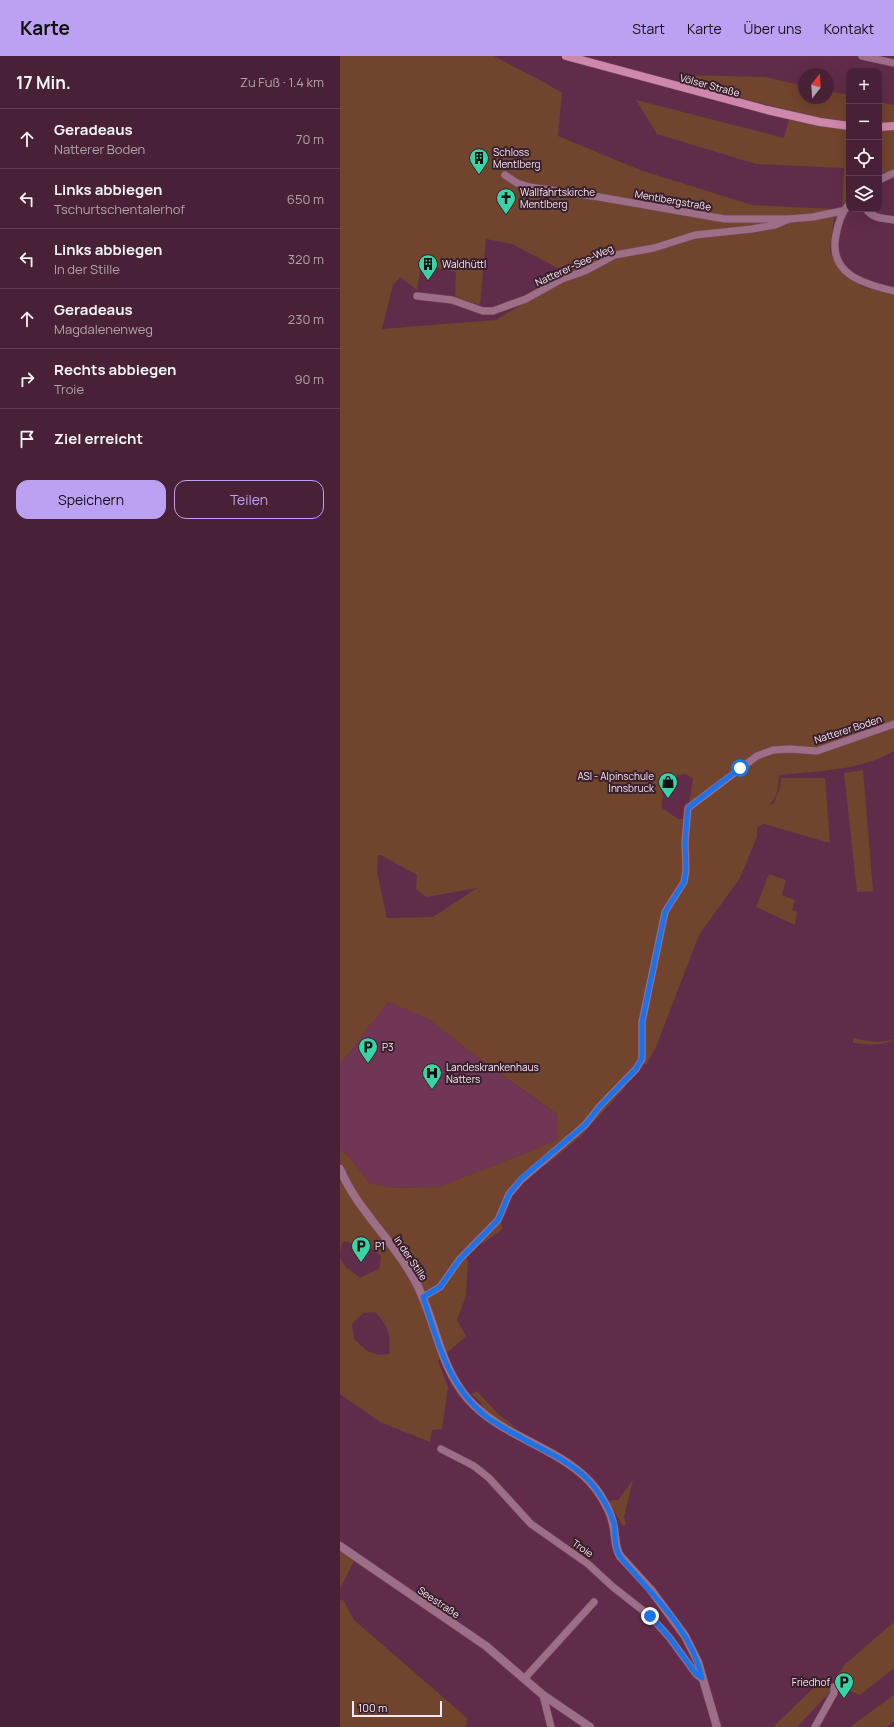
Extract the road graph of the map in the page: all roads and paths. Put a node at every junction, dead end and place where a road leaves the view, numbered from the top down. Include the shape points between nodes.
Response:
1 (566, 56) edge
2 (862, 56) edge
3 (894, 63) edge
4 (846, 126) edge
5 (894, 126) edge
6 (882, 127) edge
7 (894, 173) edge
8 (505, 175) dead end
9 (882, 179) edge
10 (846, 207) edge
11 (842, 211) junction
12 (868, 212) edge
13 (789, 219) junction
14 (894, 220) edge
15 (894, 291) edge
16 (417, 296) dead end
17 (894, 724) edge
18 (340, 1169) edge
19 (423, 1297) junction
20 (441, 1449) dead end
21 (340, 1546) edge
22 (594, 1602) dead end
23 (702, 1678) junction
24 (524, 1679) junction
25 (834, 1687) dead end
26 (543, 1695) junction
27 (551, 1727) edge
28 (590, 1727) edge
29 (718, 1727) edge
30 (815, 1727) edge

1 - 4 main road, Völser Straße via 815,122
2 - 3 street
5 - 6 main road
7 - 9 street
8 - 13 street, Mentlbergstraße via 517,183 530,187 599,196 725,219
10 - 11 street
11 - 13 street, Mentlbergstraße
11 - 15 street via 834,248 839,264 857,280
12 - 14 street via 878,218
13 - 16 street, Natterer-See-Weg via 775,225 752,229 695,235 654,248 615,255 526,299 493,311 452,300
17 - 19 street, Natterer Boden via 817,751 773,750 757,756 688,808 684,882 665,912 642,1022 642,1058 636,1069 585,1125 522,1178 509,1194 498,1220 459,1260 440,1287
18 - 19 street, In der Stille via 352,1191 409,1270
19 - 23 street, In der Stille via 450,1373 469,1400 499,1425 576,1470 592,1484 613,1522 616,1548 620,1556 678,1625 694,1654
20 - 23 street, Troie via 474,1466 489,1478 531,1524 588,1564 650,1616 696,1674
21 - 24 street, Seestraße via 486,1646
22 - 24 street
23 - 29 street, In der Stille
24 - 26 street, Seestraße
25 - 30 street via 834,1693
26 - 27 street
26 - 28 street, Seestraße

